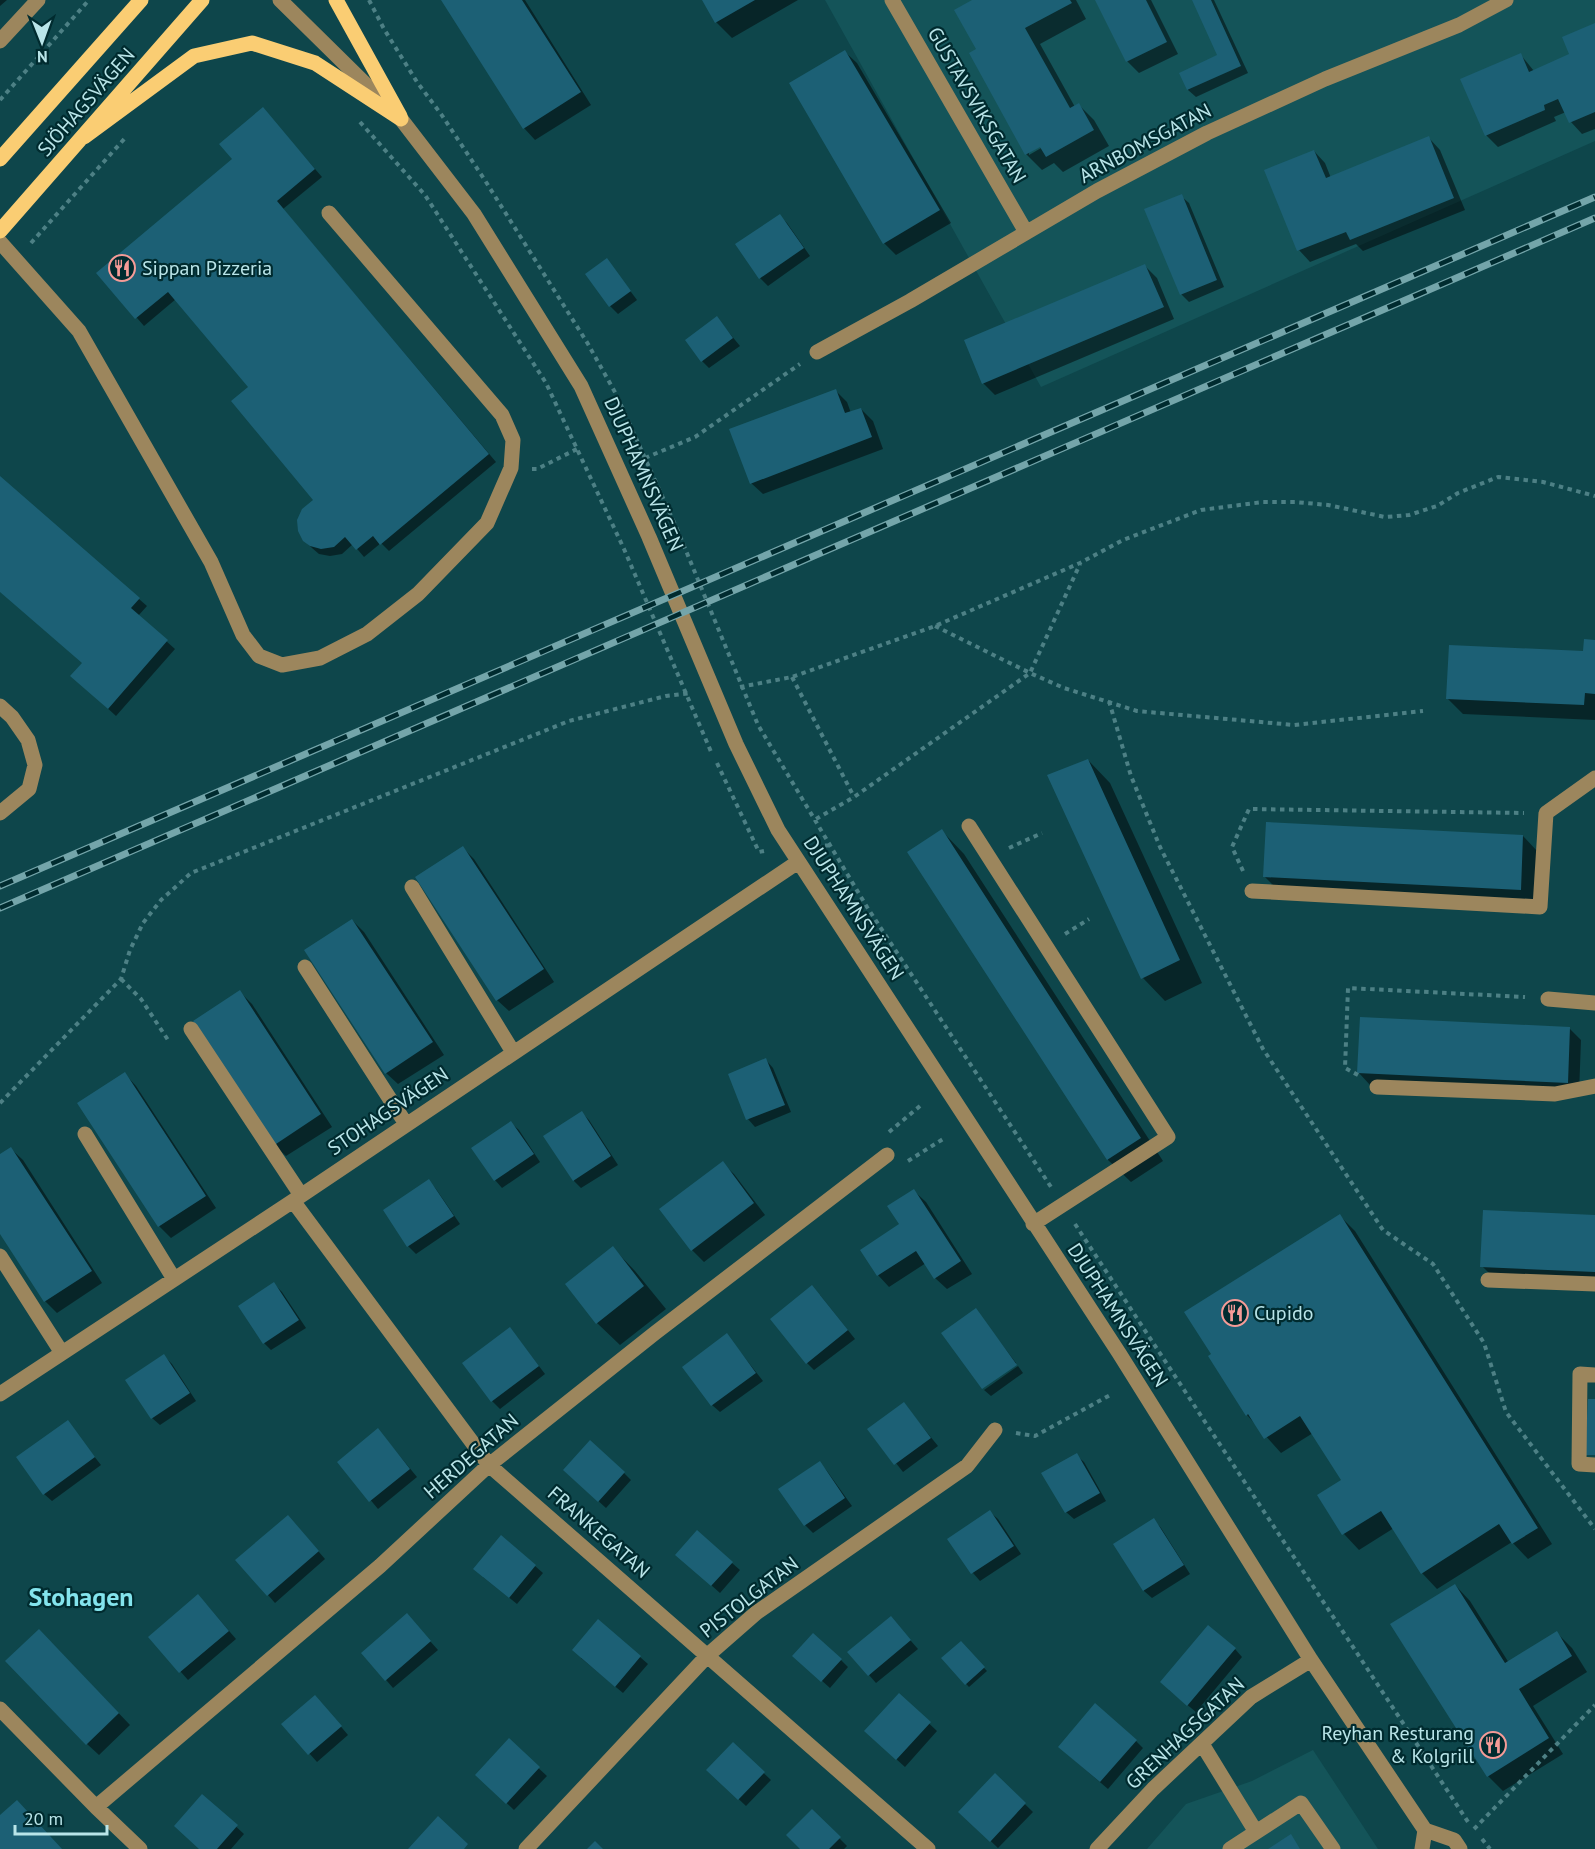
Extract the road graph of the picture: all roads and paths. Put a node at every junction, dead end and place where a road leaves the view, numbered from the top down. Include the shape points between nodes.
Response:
1 (38, 0) edge
2 (88, 0) edge
3 (141, 0) edge
4 (202, 0) edge
5 (280, 0) edge
6 (336, 0) edge
7 (892, 0) edge
8 (1506, 0) edge
9 (0, 41) edge
10 (0, 100) edge
11 (358, 119) dead end
12 (401, 119) junction
13 (132, 130) dead end
14 (84, 136) junction
15 (0, 159) edge
16 (329, 213) dead end
17 (0, 231) edge
18 (1026, 232) junction
19 (0, 242) edge
20 (15, 260) junction
21 (817, 352) joint
22 (577, 449) junction
23 (645, 459) dead end
24 (537, 470) dead end
25 (1595, 495) edge
26 (677, 529) dead end
27 (1080, 564) junction
28 (935, 626) junction
29 (1030, 673) junction
30 (792, 677) junction
31 (736, 688) dead end
32 (701, 692) dead end
33 (1109, 701) junction
34 (0, 706) edge
35 (1423, 711) dead end
36 (1595, 778) edge
37 (854, 797) junction
38 (0, 813) edge
39 (1546, 813) junction
40 (816, 819) junction
41 (969, 826) dead end
42 (1042, 833) dead end
43 (759, 852) dead end
44 (989, 857) junction
45 (798, 862) junction
46 (412, 887) dead end
47 (1252, 891) joint
48 (305, 967) dead end
49 (1548, 999) joint
50 (1595, 1003) edge
51 (191, 1029) dead end
52 (513, 1052) junction
53 (1595, 1086) edge
54 (1377, 1087) joint
55 (0, 1103) edge
56 (920, 1106) dead end
57 (406, 1124) junction
58 (86, 1134) dead end
59 (943, 1138) dead end
60 (887, 1155) junction
61 (297, 1198) junction
62 (1063, 1204) junction
63 (1033, 1224) junction
64 (0, 1256) edge
65 (174, 1279) junction
66 (1488, 1280) dead end
67 (1595, 1284) edge
68 (62, 1353) junction
69 (1595, 1375) edge
70 (0, 1394) edge
71 (1112, 1394) dead end
72 (995, 1430) joint
73 (489, 1465) junction
74 (1595, 1465) edge
75 (1595, 1529) edge
76 (708, 1655) junction
77 (1311, 1660) junction
78 (1595, 1705) edge
79 (0, 1709) edge
80 (1202, 1744) junction
81 (96, 1807) junction
82 (1425, 1830) junction
83 (1256, 1832) junction
84 (140, 1849) edge
85 (526, 1849) edge
86 (928, 1849) edge
87 (1097, 1849) edge
88 (1230, 1849) edge
89 (1333, 1849) edge
90 (1422, 1849) edge
91 (1460, 1849) edge

1 - 9 street
2 - 10 path
3 - 15 main road, SJÖHAGSVÄGEN
4 - 14 main road, SJÖHAGSVÄGEN
5 - 12 street, DJUPHAMNSVÄGEN
6 - 12 main road
7 - 18 street, GUSTAVSVIKSGATAN
8 - 18 street, ARNBOMSGATAN via 1459,25 1325,79 1207,133
11 - 22 path via 425,195 546,383
12 - 14 main road via 315,63 252,43 194,56
12 - 45 street, DJUPHAMNSVÄGEN via 474,214 581,386 650,537 736,744
13 - 20 path
14 - 17 main road, SJÖHAGSVÄGEN
16 - 20 street via 502,415 513,440 511,468 488,523 418,594 367,634 320,658 282,665 260,656 243,635 211,562 80,331
18 - 21 street, ARNBOMSGATAN
19 - 20 street
21 - 23 path via 695,437
22 - 24 path
22 - 43 path
25 - 27 path via 1543,482 1498,477 1409,515 1385,517 1296,502 1201,510 1123,540
26 - 40 path via 758,725
27 - 28 path
27 - 29 path
28 - 29 path
28 - 30 path
29 - 33 path
29 - 37 path
30 - 31 path
30 - 37 path
32 - 55 path via 666,696 569,721 191,873 143,923 121,979
33 - 35 path via 1137,711 1294,725
33 - 75 path via 1131,776 1160,847 1263,1049 1383,1230 1434,1264 1485,1343 1506,1412
34 - 38 street via 28,740 35,765 29,789
36 - 39 street
37 - 40 path
39 - 47 street via 1540,907
39 - 47 path via 1249,808 1232,847
40 - 62 path via 867,907
41 - 44 street
42 - 44 path
44 - 62 street via 1168,1137
45 - 52 street, STOHAGSVÄGEN
45 - 63 street, DJUPHAMNSVÄGEN
46 - 52 street
48 - 57 street
49 - 50 street
49 - 54 path via 1348,988 1346,1068
51 - 61 street, FRANKEGATAN
52 - 57 street, STOHAGSVÄGEN
53 - 54 street via 1556,1094
56 - 60 path via 879,1140
57 - 61 street, STOHAGSVÄGEN
58 - 65 street
59 - 60 path via 902,1165
60 - 73 street, HERDEGATAN
61 - 65 street, STOHAGSVÄGEN
61 - 73 street, FRANKEGATAN
62 - 63 street
62 - 78 path via 1473,1829
63 - 77 street, DJUPHAMNSVÄGEN via 1119,1353
64 - 68 street
65 - 68 street, STOHAGSVÄGEN
66 - 67 street
68 - 70 street, STOHAGSVÄGEN
69 - 74 street via 1580,1374 1579,1464
71 - 72 path via 1035,1436
72 - 76 street, PISTOLGATAN via 967,1466 756,1613
73 - 76 street, FRANKEGATAN
73 - 81 street, HERDEGATAN via 380,1566
76 - 85 street, PISTOLGATAN
76 - 86 street, FRANKEGATAN
77 - 80 street, GRENHAGSGATAN via 1251,1697
77 - 82 street, DJUPHAMNSVÄGEN
79 - 81 street
80 - 83 street
80 - 87 street, GRENHAGSGATAN
81 - 84 street
82 - 90 street
82 - 91 street via 1454,1840
83 - 88 street
83 - 89 street via 1302,1803

